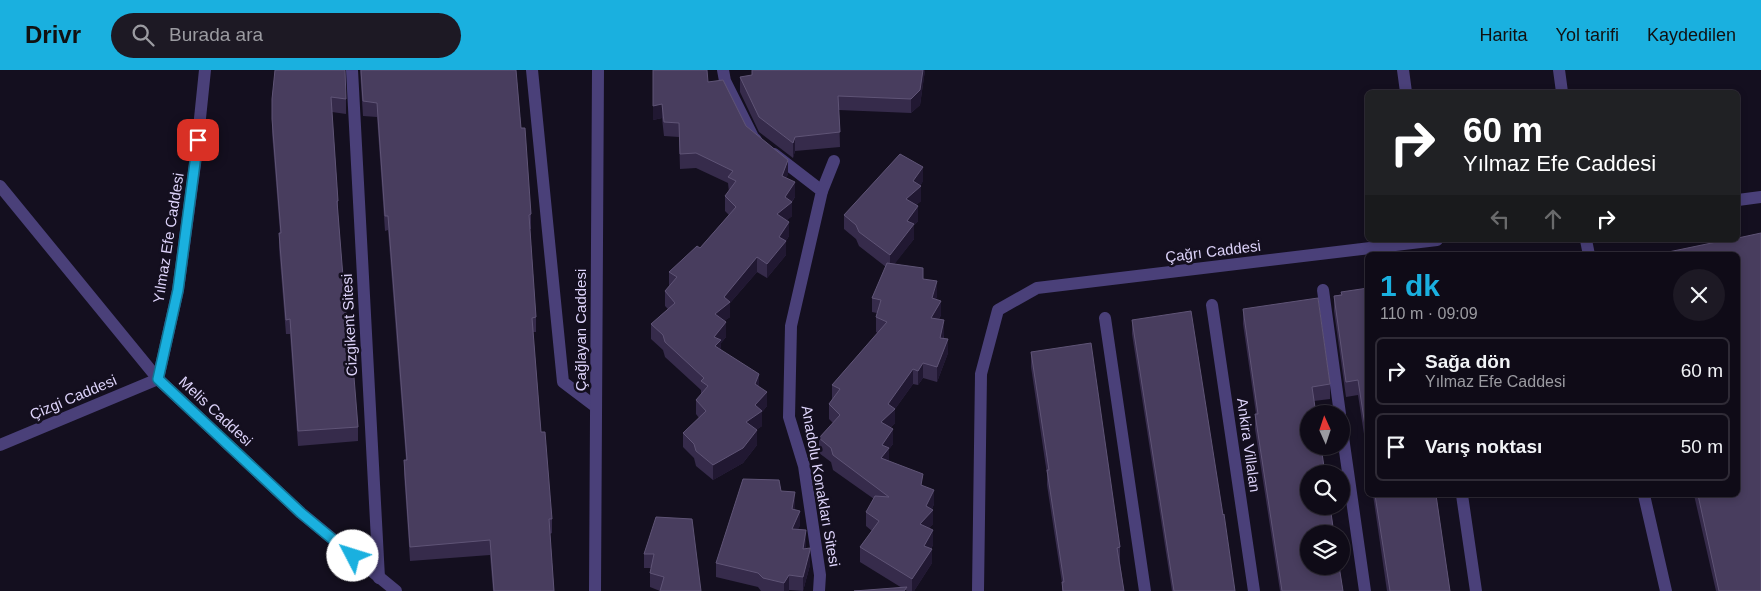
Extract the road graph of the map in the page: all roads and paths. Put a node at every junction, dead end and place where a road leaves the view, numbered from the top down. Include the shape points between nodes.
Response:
1 (204, 70) edge
2 (352, 70) edge
3 (532, 70) edge
4 (598, 70) edge
5 (723, 70) edge
6 (1403, 70) edge
7 (1559, 70) edge
8 (1406, 90) edge
9 (1562, 90) edge
10 (834, 161) dead end
11 (0, 186) edge
12 (822, 191) junction
13 (1761, 196) edge
14 (1740, 200) edge
15 (1412, 242) edge
16 (1323, 290) dead end
17 (1212, 304) dead end
18 (1105, 318) dead end
19 (158, 379) junction
20 (1339, 405) edge
21 (596, 407) junction
22 (0, 445) edge
23 (1346, 455) edge
24 (1462, 497) edge
25 (1644, 497) edge
26 (379, 578) junction
27 (396, 591) edge
28 (595, 591) edge
29 (818, 591) edge
30 (978, 591) edge
31 (1145, 591) edge
32 (1254, 591) edge
33 (1365, 591) edge
34 (1476, 591) edge
35 (1666, 591) edge

1 - 19 street, Yılmaz Efe Caddesi via 178,290
2 - 26 street, Cizgikent Sitesi
3 - 21 street via 563,382
4 - 21 street, Çağlayan Caddesi
5 - 12 street via 724,81 753,137
6 - 8 street
7 - 9 street
10 - 12 street, Anadolu Konakları Sitesi
11 - 19 street, Melis Caddesi
12 - 29 street, Anadolu Konakları Sitesi via 791,326 789,417 804,466 820,575
13 - 14 street
15 - 30 street, Çağrı Caddesi via 1037,288 998,310 981,374
16 - 20 street
17 - 32 street, Ankira Villalan
18 - 31 street
19 - 22 street, Çizgi Caddesi
19 - 26 street, Melis Caddesi via 301,513
21 - 28 street, Çağlayan Caddesi
23 - 33 street
24 - 34 street
25 - 35 street
26 - 27 street, Melis Caddesi

